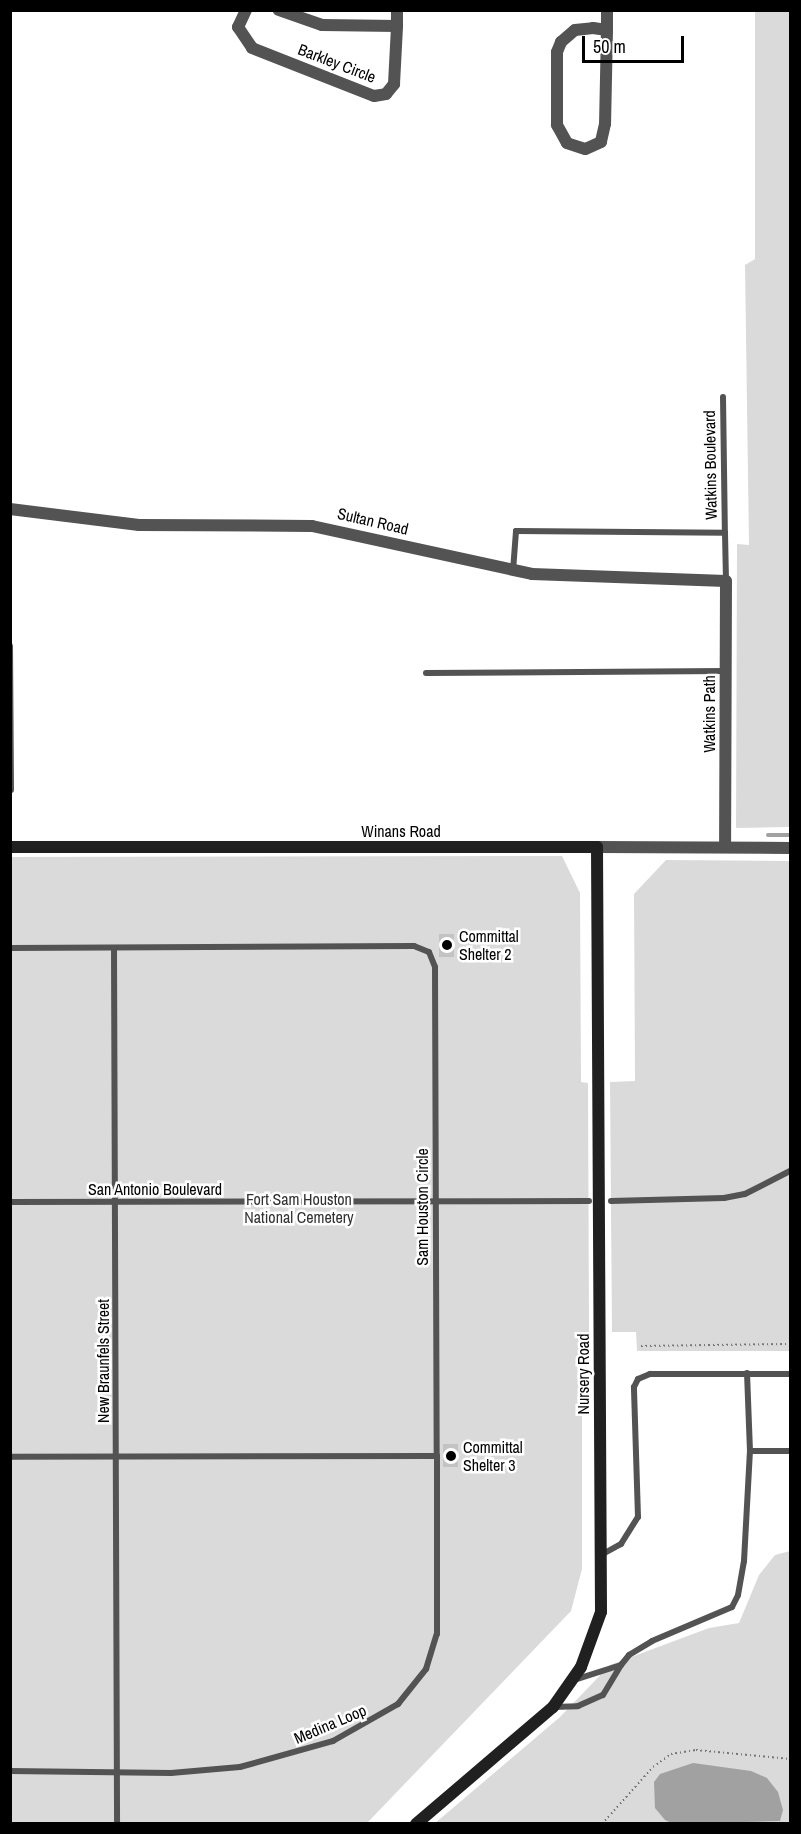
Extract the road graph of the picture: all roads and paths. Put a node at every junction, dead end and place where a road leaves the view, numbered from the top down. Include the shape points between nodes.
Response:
1 (246, 10) edge
2 (279, 10) edge
3 (397, 10) edge
4 (607, 10) edge
5 (397, 26) junction
6 (607, 30) junction
7 (723, 397) dead end
8 (10, 509) edge
9 (725, 533) junction
10 (513, 571) junction
11 (726, 581) junction
12 (10, 646) edge
13 (726, 671) junction
14 (426, 673) dead end
15 (11, 790) edge
16 (10, 847) edge
17 (597, 847) junction
18 (725, 847) junction
19 (790, 848) edge
20 (10, 948) edge
21 (114, 948) junction
22 (790, 1171) edge
23 (435, 1200) junction
24 (589, 1201) dead end
25 (611, 1201) dead end
26 (10, 1202) edge
27 (116, 1203) junction
28 (790, 1344) edge
29 (641, 1346) dead end
30 (747, 1373) junction
31 (790, 1374) edge
32 (750, 1451) junction
33 (790, 1451) edge
34 (437, 1456) junction
35 (10, 1457) edge
36 (117, 1457) junction
37 (601, 1555) junction
38 (621, 1665) junction
39 (573, 1681) junction
40 (553, 1707) junction
41 (790, 1759) edge
42 (10, 1771) edge
43 (116, 1773) junction
44 (117, 1824) edge
45 (416, 1824) edge
46 (602, 1824) edge

1 - 5 street, Barkley Circle via 238,27 252,48 374,96 386,94 394,84
2 - 5 street, Barkley Circle via 322,25
3 - 5 street, Barkley Circle
4 - 6 street
6 - 6 street via 602,142 585,149 567,143 557,125 557,52 561,42 575,30
7 - 9 lane, Watkins Boulevard
8 - 10 street, Sultan Road via 139,525 312,526
9 - 10 lane via 516,531
9 - 11 lane, Watkins Boulevard
10 - 11 street, Sultan Road
11 - 13 street, Watkins Path
12 - 15 lane
13 - 14 lane
13 - 18 street, Watkins Path
16 - 17 street, Winans Road
17 - 18 street, Winans Road
17 - 37 street, Nursery Road
18 - 19 street, Winans Road
20 - 21 lane, Sam Houston Circle
21 - 23 lane, Sam Houston Circle via 414,946 429,952 435,967
21 - 27 lane, New Braunfels Street
22 - 25 lane via 745,1194 724,1198
23 - 24 lane, San Antonio Boulevard
23 - 27 lane, San Antonio Boulevard
23 - 34 lane, Sam Houston Circle
26 - 27 lane, San Antonio Boulevard
27 - 36 lane, New Braunfels Street
28 - 29 path
30 - 31 lane
30 - 32 lane
30 - 37 lane via 650,1374 638,1379 634,1386 638,1517 621,1544
32 - 33 lane
32 - 38 lane via 744,1561 732,1607 652,1641 629,1654
34 - 36 lane
34 - 43 lane, Medina Loop via 436,1634 426,1669 404,1699 352,1732 284,1757 214,1770
35 - 36 lane
36 - 43 lane, New Braunfels Street
37 - 39 street, Nursery Road via 601,1612
38 - 39 lane
38 - 40 lane via 603,1695 590,1703
39 - 40 street, Nursery Road
40 - 45 street, Nursery Road
41 - 46 path via 696,1750 671,1754 653,1767
42 - 43 lane, Medina Loop
43 - 44 lane, New Braunfels Street

